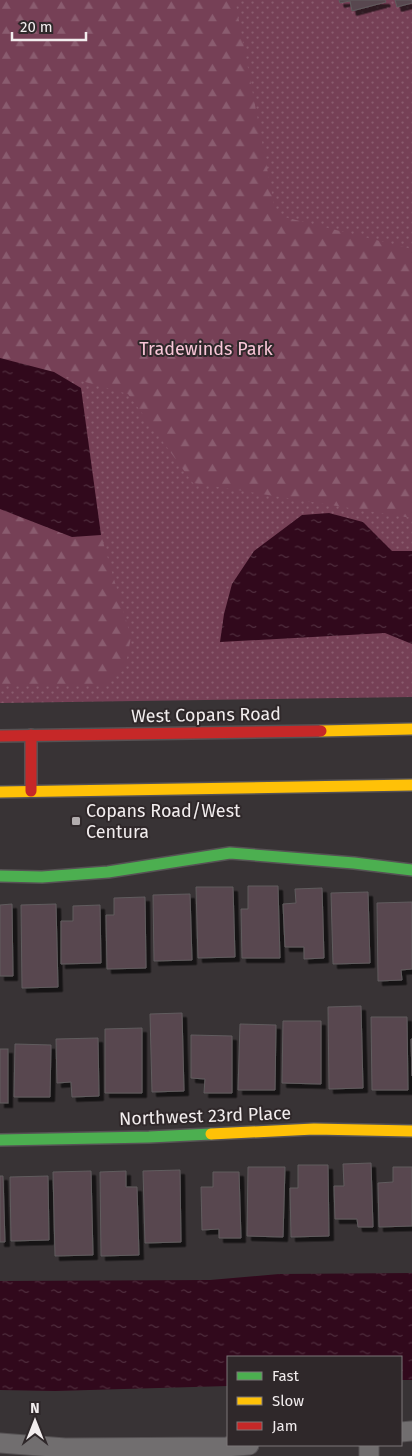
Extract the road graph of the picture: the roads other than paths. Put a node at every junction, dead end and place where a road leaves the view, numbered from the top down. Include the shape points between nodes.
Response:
1 (412, 729) edge
2 (0, 736) edge
3 (31, 736) junction
4 (412, 785) edge
5 (31, 791) junction
6 (0, 792) edge
7 (412, 870) edge
8 (0, 876) edge
9 (412, 1132) edge
10 (0, 1140) edge
11 (0, 1443) edge
12 (244, 1446) edge
13 (225, 1451) edge

1 - 3 main road, West Copans Road
2 - 3 main road, West Copans Road
3 - 5 main road
4 - 5 main road
5 - 6 main road
7 - 8 main road via 230,853 108,872 42,877
9 - 10 main road, Northwest 23rd Place via 314,1129
11 - 13 street via 65,1448
12 - 13 street

